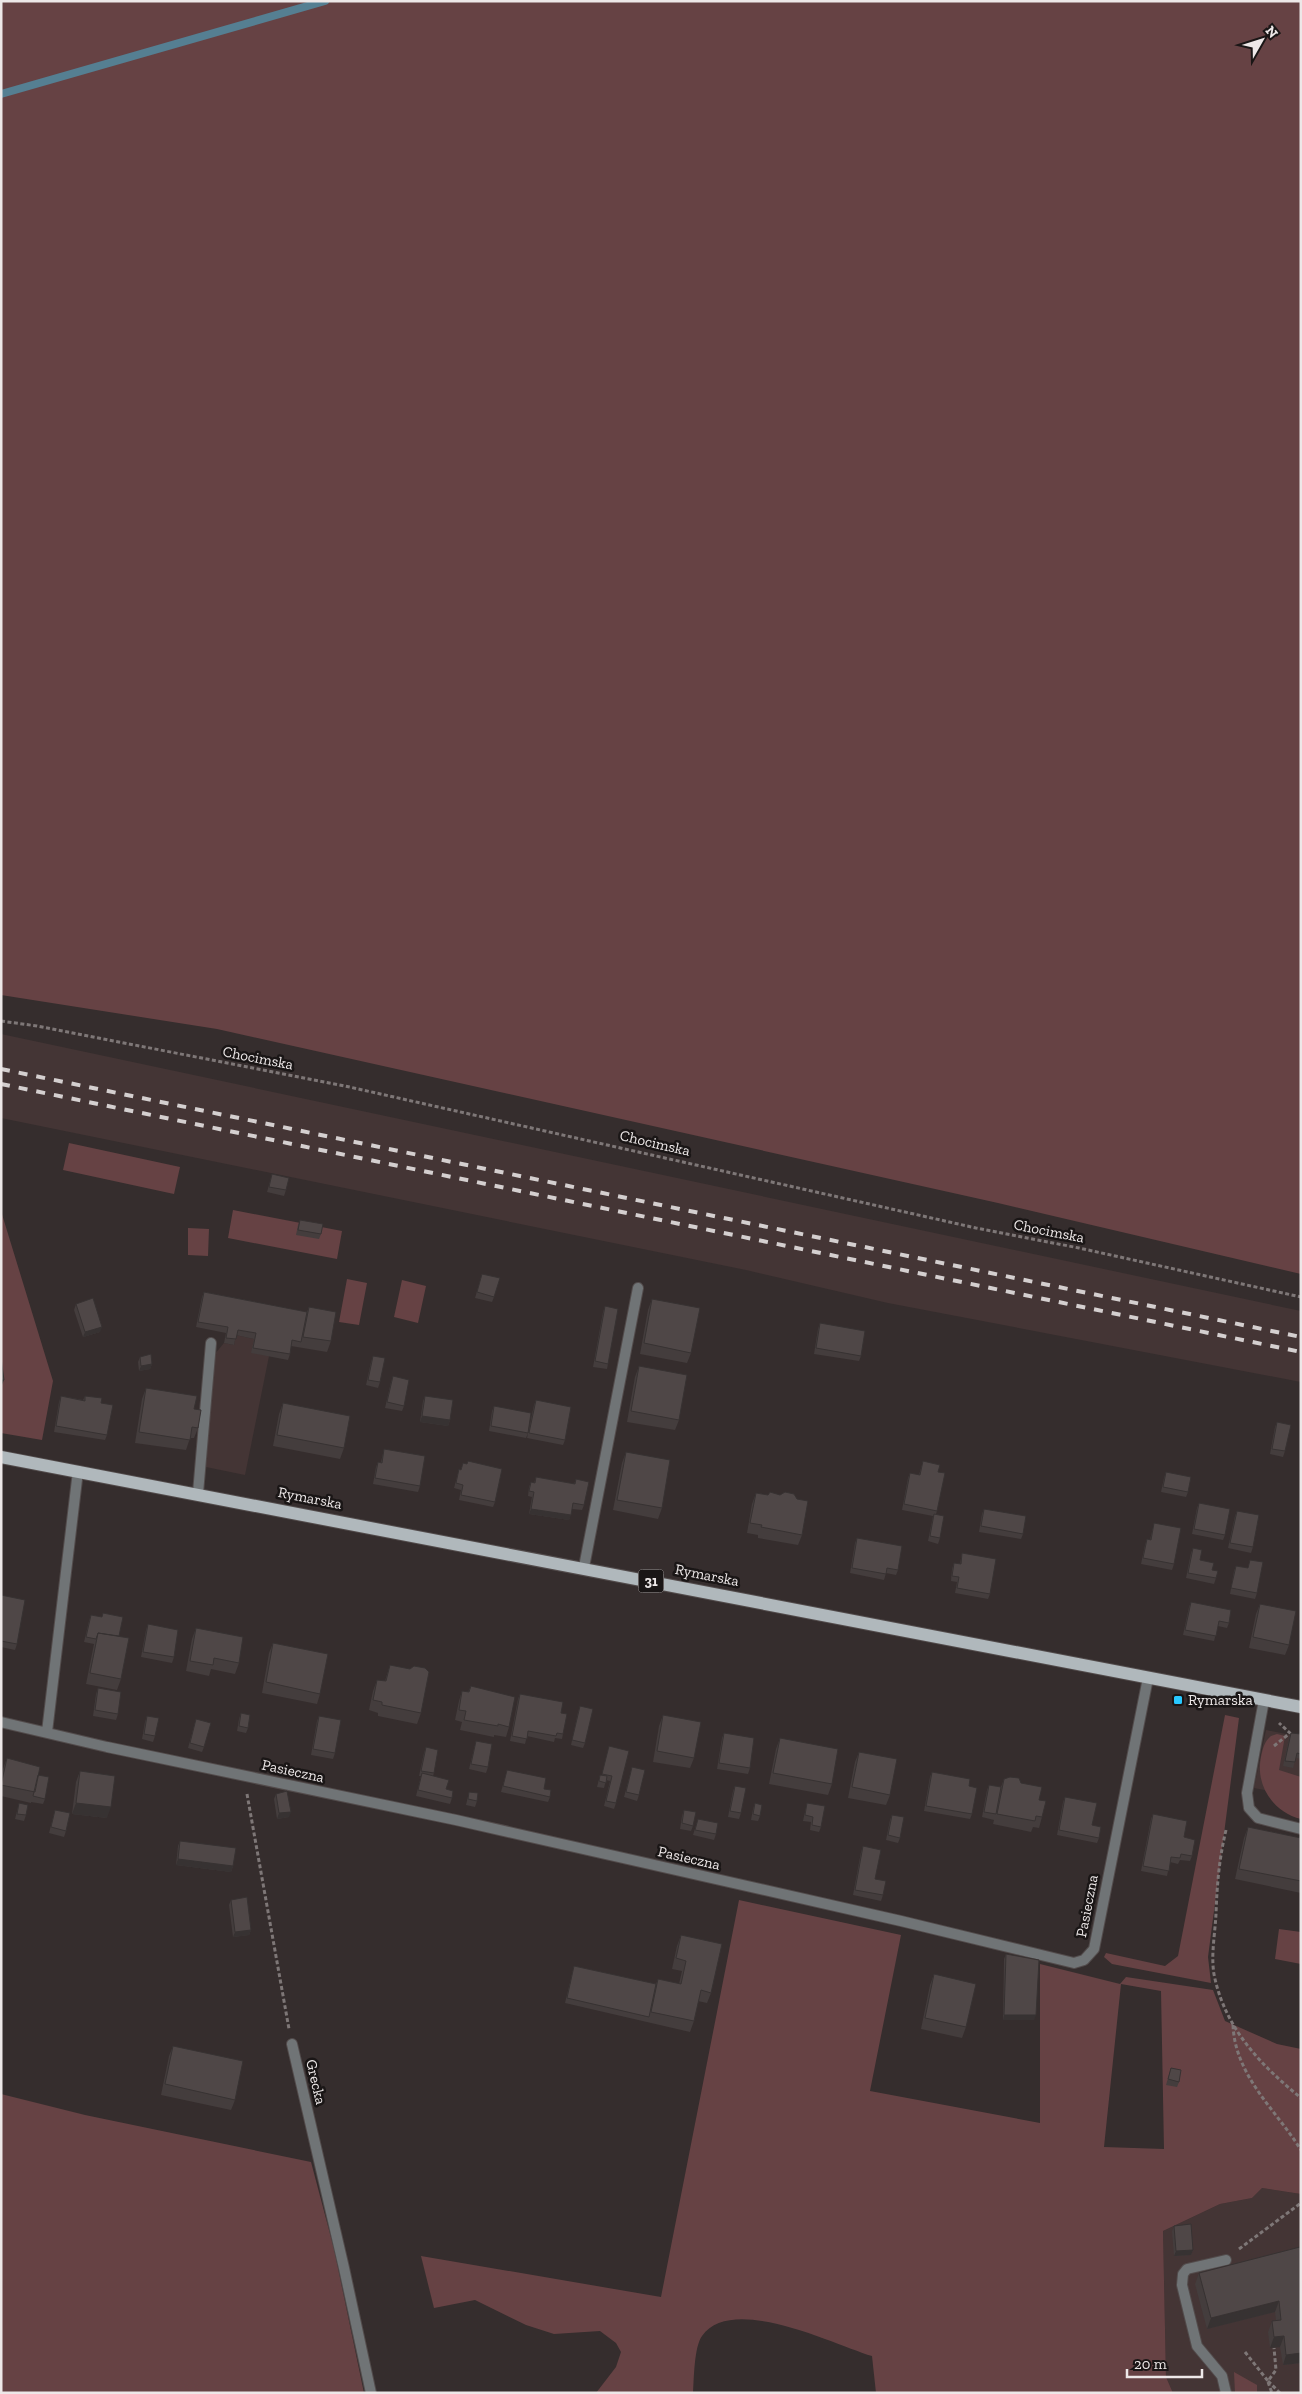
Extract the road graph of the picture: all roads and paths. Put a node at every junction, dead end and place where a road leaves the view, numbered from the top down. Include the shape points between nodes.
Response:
1 (1, 1021) edge
2 (638, 1288) dead end
3 (1301, 1297) edge
4 (212, 1343) dead end
5 (1, 1457) edge
6 (78, 1470) junction
7 (198, 1493) junction
8 (584, 1567) junction
9 (1148, 1678) junction
10 (1264, 1700) junction
11 (1301, 1706) edge
12 (1, 1722) edge
13 (47, 1732) junction
14 (1290, 1733) edge
15 (1295, 1735) edge
16 (244, 1776) junction
17 (1301, 1829) edge
18 (1226, 1830) dead end
19 (1233, 2023) junction
20 (292, 2044) joint
21 (1301, 2098) edge
22 (1301, 2150) edge
23 (1301, 2203) edge
24 (1226, 2260) joint
25 (1274, 2348) edge
26 (1245, 2352) dead end
27 (1268, 2382) junction
28 (371, 2393) edge
29 (1226, 2393) edge
30 (1272, 2393) edge
31 (1280, 2393) edge

1 - 3 path, Chocimska via 345,1086 976,1228
2 - 8 street
4 - 7 street
5 - 6 main road, Rymarska / 31
6 - 7 main road, Rymarska / 31
6 - 13 street
7 - 8 main road, Rymarska / 31
8 - 9 main road, Rymarska / 31
9 - 10 main road, Rymarska / 31
9 - 16 street, Pasieczna via 1094,1949 1084,1960 1074,1962 456,1820
10 - 11 main road, Rymarska / 31
10 - 17 street via 1247,1793 1249,1808 1258,1818
12 - 13 street, Pasieczna
13 - 16 street, Pasieczna
14 - 15 path
16 - 20 path, Grecka
18 - 19 path via 1217,1877 1214,1960 1215,1978
19 - 21 path via 1252,2052
19 - 22 path via 1236,2048 1256,2090
20 - 28 street, Grecka
23 - 24 path
24 - 29 street via 1187,2270 1183,2274 1182,2285 1197,2346 1222,2376
25 - 27 path via 1276,2370
26 - 27 path
27 - 30 path
27 - 31 path

